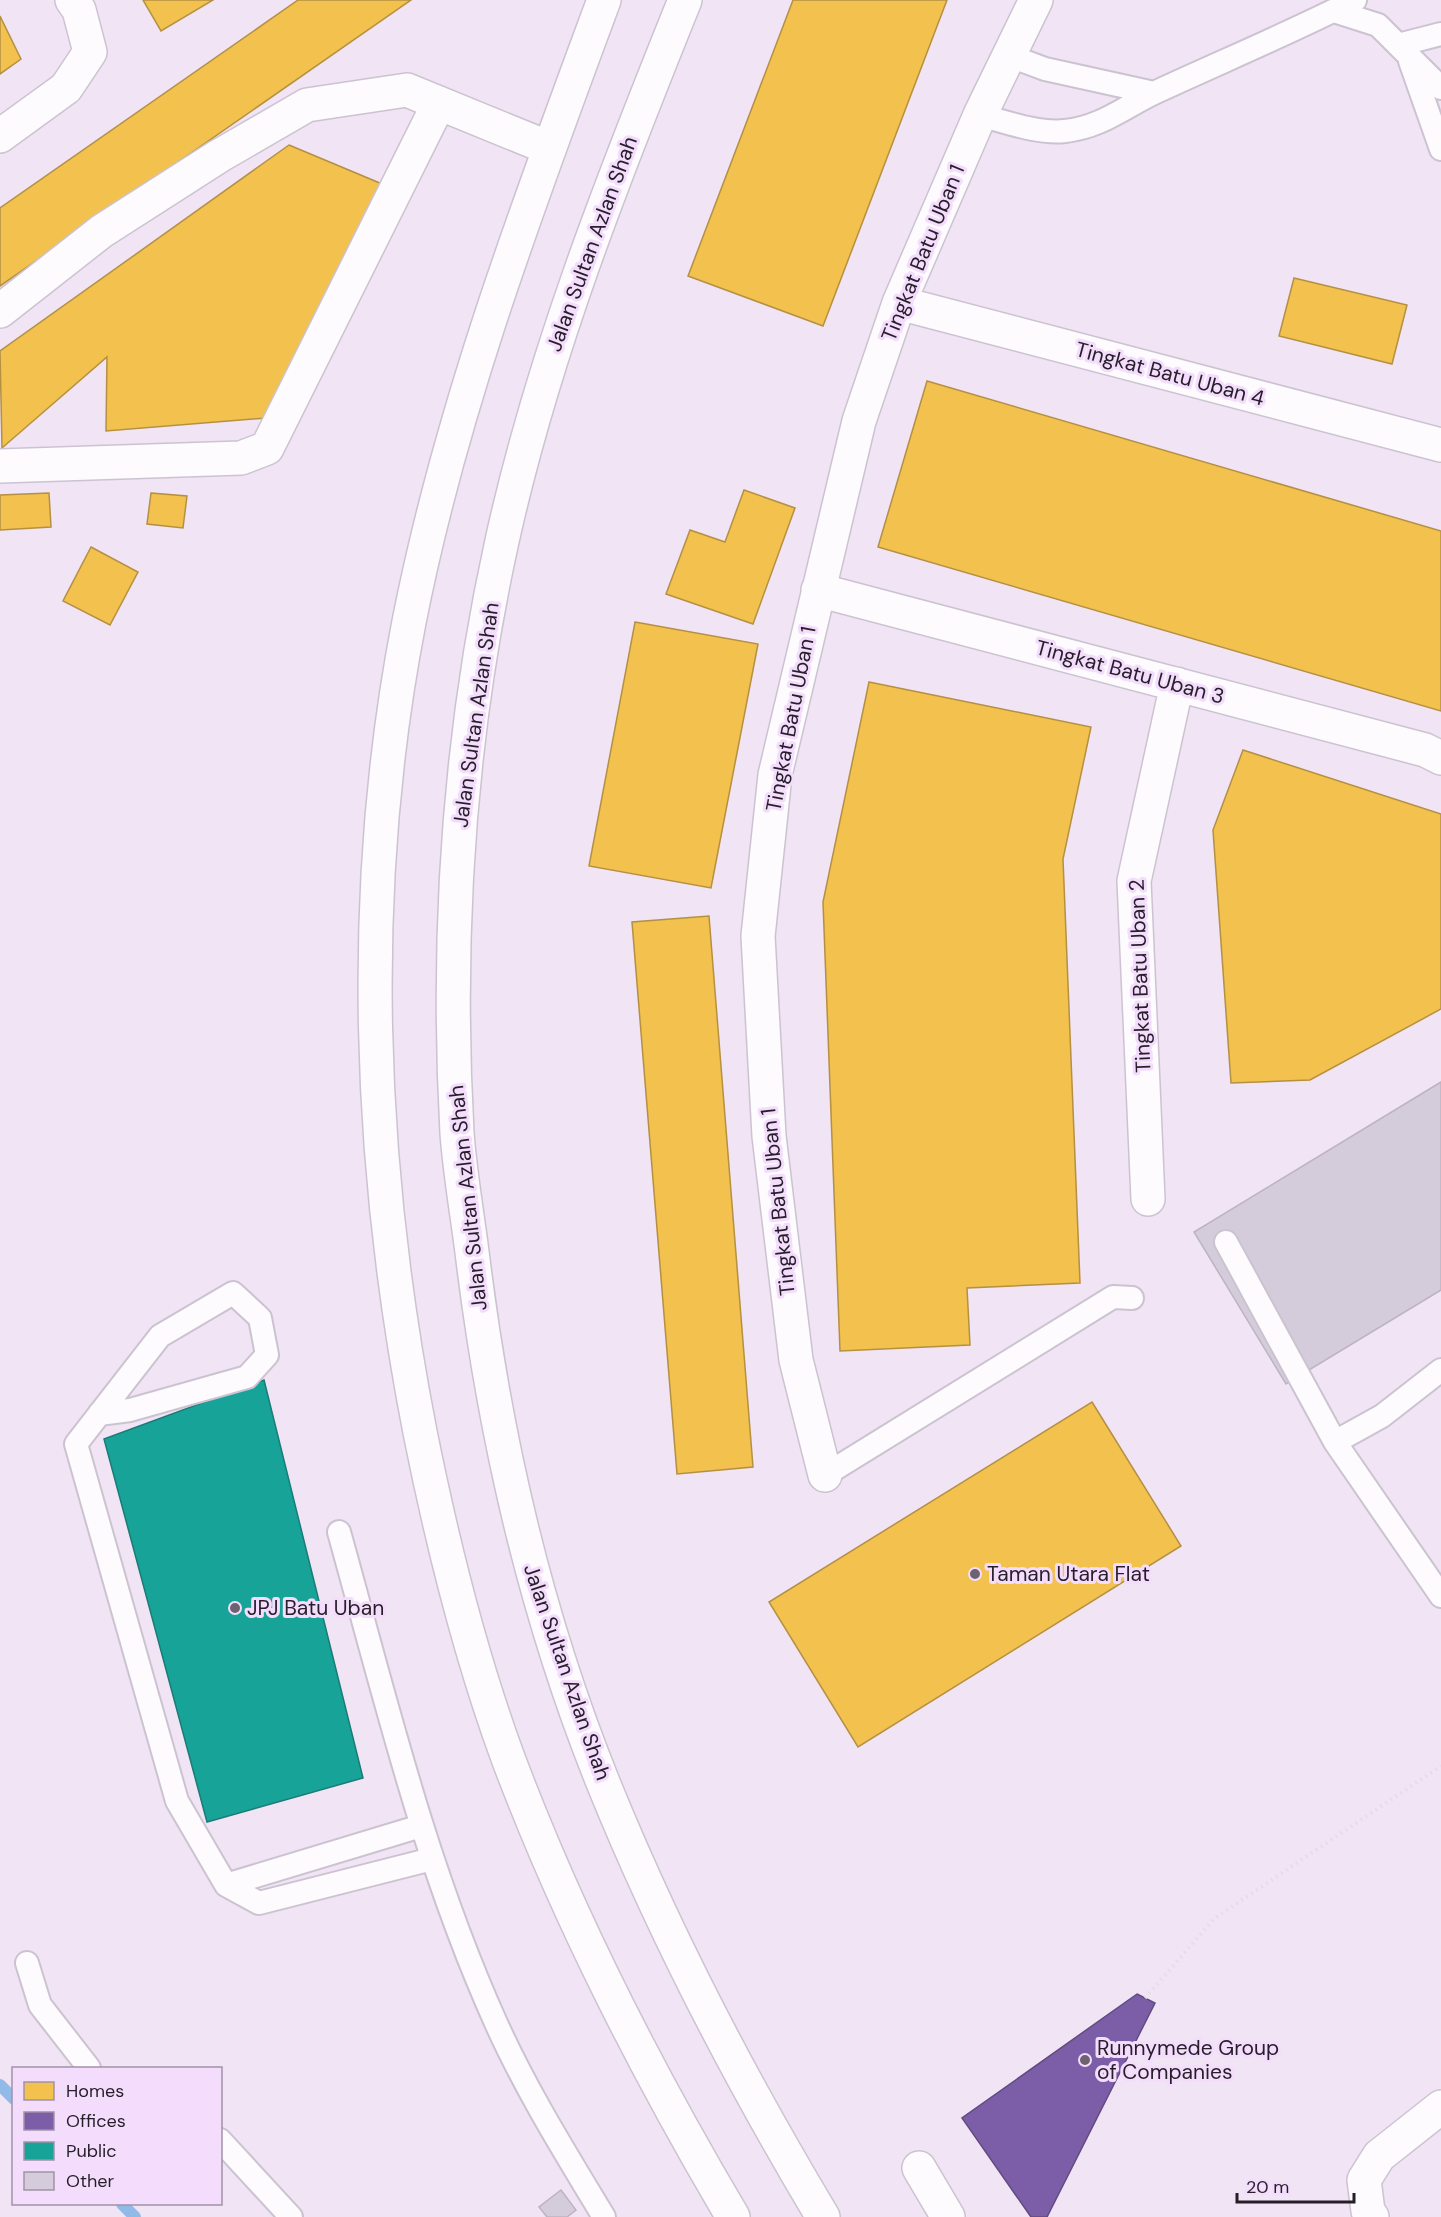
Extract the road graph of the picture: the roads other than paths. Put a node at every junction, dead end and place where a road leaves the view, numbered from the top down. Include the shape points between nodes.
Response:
1 (72, 0) edge
2 (604, 0) edge
3 (685, 0) edge
4 (1036, 0) edge
5 (1355, 0) edge
6 (1334, 11) junction
7 (1441, 34) edge
8 (1403, 51) junction
9 (1010, 56) junction
10 (1441, 88) edge
11 (1154, 93) junction
12 (439, 103) junction
13 (980, 115) junction
14 (0, 136) edge
15 (549, 148) junction
16 (1441, 149) edge
17 (899, 303) junction
18 (0, 311) edge
19 (1441, 446) edge
20 (0, 466) edge
21 (818, 590) junction
22 (1177, 684) junction
23 (1441, 758) edge
24 (1148, 1199) dead end
25 (1226, 1242) dead end
26 (1132, 1298) dead end
27 (1441, 1370) edge
28 (99, 1414) junction
29 (1335, 1442) junction
30 (825, 1474) joint
31 (339, 1532) dead end
32 (1441, 1596) edge
33 (420, 1826) junction
34 (432, 1859) junction
35 (226, 1885) junction
36 (27, 1963) dead end
37 (88, 2067) edge
38 (1441, 2107) edge
39 (222, 2142) edge
40 (919, 2168) dead end
41 (291, 2217) edge
42 (604, 2217) edge
43 (734, 2217) edge
44 (823, 2217) edge
45 (948, 2217) edge
46 (1371, 2217) edge

1 - 14 main road via 79,10 90,52 66,88
2 - 15 main road
3 - 44 main road, Jalan Sultan Azlan Shah via 636,121 556,342 502,539 464,775 453,1000 458,1138 500,1442 527,1555 573,1699 601,1776 673,1938 741,2076
4 - 9 main road, Tingkat Batu Uban 1
5 - 6 lane
6 - 8 lane via 1378,25
6 - 11 lane
7 - 8 lane
8 - 10 lane
8 - 16 lane
9 - 11 lane via 1067,75
9 - 13 main road, Tingkat Batu Uban 1
11 - 13 lane via 1094,126 1062,132
12 - 15 main road
12 - 18 main road via 407,90 307,105 102,231
12 - 20 main road via 267,448 242,458
13 - 17 main road, Tingkat Batu Uban 1
15 - 43 main road via 507,265 464,406 432,520 409,626 386,783 376,918 378,1106 385,1193 397,1306 432,1493 474,1656 507,1754 582,1938
17 - 19 main road, Tingkat Batu Uban 4
17 - 21 main road, Tingkat Batu Uban 1 via 859,421
21 - 22 main road, Tingkat Batu Uban 3
21 - 30 main road, Tingkat Batu Uban 1 via 775,775 758,936 770,1136 796,1360
22 - 23 main road, Tingkat Batu Uban 3 via 1425,750
22 - 24 main road, Tingkat Batu Uban 2 via 1134,881
25 - 29 lane
26 - 30 lane via 1113,1296
27 - 29 lane via 1382,1416
28 - 28 lane via 160,1336 233,1293 260,1318 267,1355 247,1377 130,1410
28 - 35 lane via 76,1444 177,1801
29 - 32 lane
31 - 33 lane
33 - 34 lane
33 - 35 lane
34 - 35 lane via 259,1904
34 - 42 lane via 496,2024
36 - 37 lane via 40,2005
38 - 46 main road via 1379,2156 1364,2180
39 - 41 lane
40 - 45 main road

